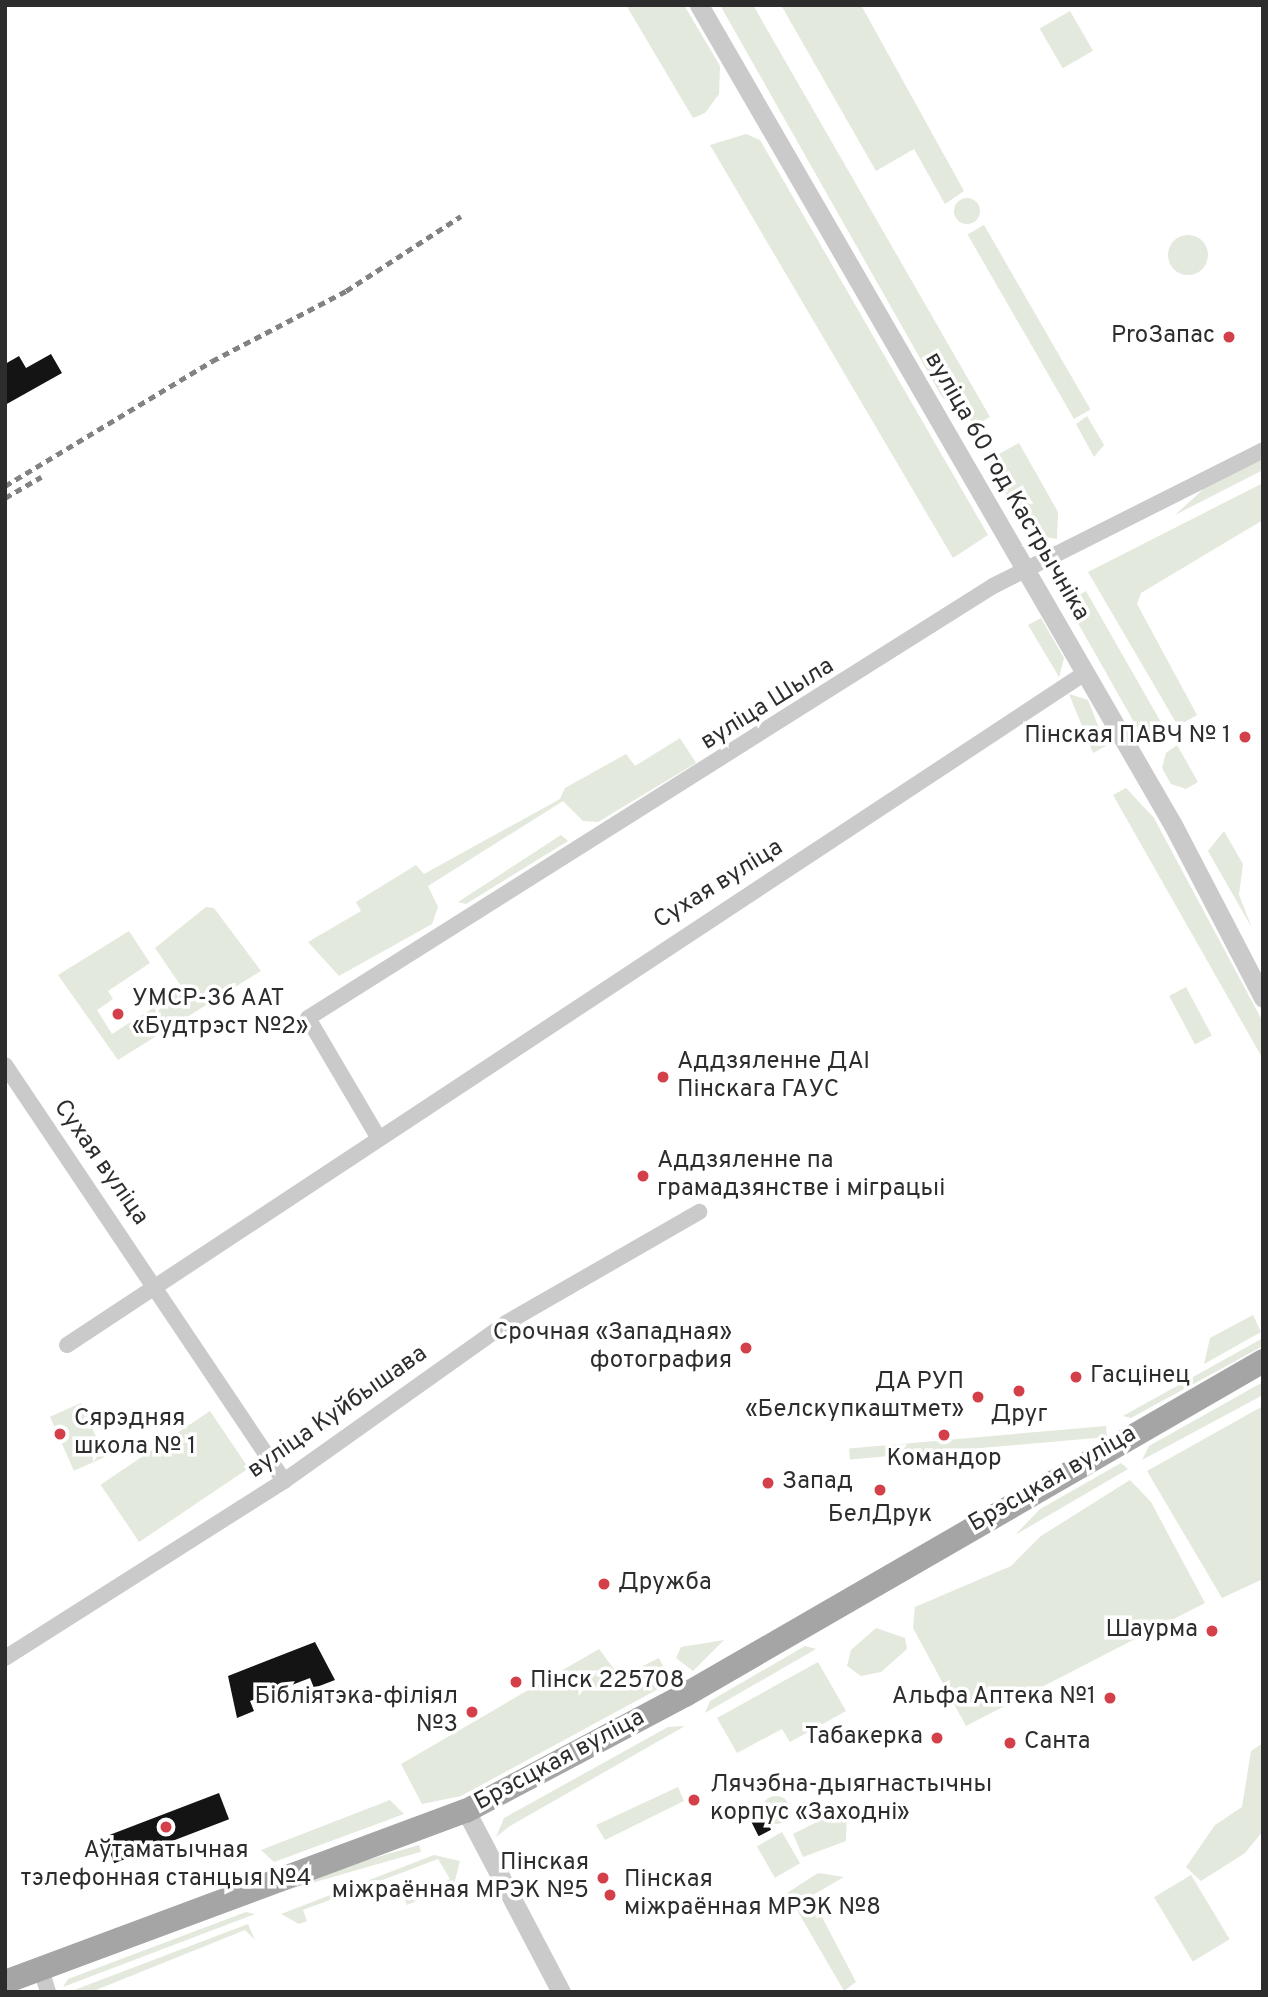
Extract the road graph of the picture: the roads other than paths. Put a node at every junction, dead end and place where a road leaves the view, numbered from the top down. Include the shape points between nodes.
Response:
1 (699, 5) edge
2 (1263, 450) edge
3 (1024, 571) junction
4 (1086, 673) junction
5 (1263, 998) edge
6 (5, 1065) edge
7 (378, 1137) junction
8 (699, 1212) dead end
9 (158, 1287) junction
10 (67, 1345) dead end
11 (1263, 1362) edge
12 (284, 1481) junction
13 (5, 1658) edge
14 (466, 1811) junction
15 (45, 1980) edge
16 (5, 1982) edge
17 (561, 1992) edge

1 - 3 street, вуліца 60 год Кастрычніка
2 - 3 street, вуліца Шыла
3 - 4 street, вуліца 60 год Кастрычніка
3 - 7 street, вуліца Шыла via 308,1018
4 - 5 street, вуліца 60 год Кастрычніка
4 - 7 street, Сухая вуліца
6 - 9 street, Сухая вуліца
7 - 9 street, Сухая вуліца
8 - 12 street, вуліца Куйбышава via 506,1323
9 - 10 street, Сухая вуліца
9 - 12 street, Сухая вуліца
11 - 14 main road, Брэсцкая вуліца via 685,1695
12 - 13 street, вуліца Куйбышава
14 - 15 main road, Брэсцкая вуліца
14 - 17 street
15 - 16 main road, Брэсцкая вуліца

